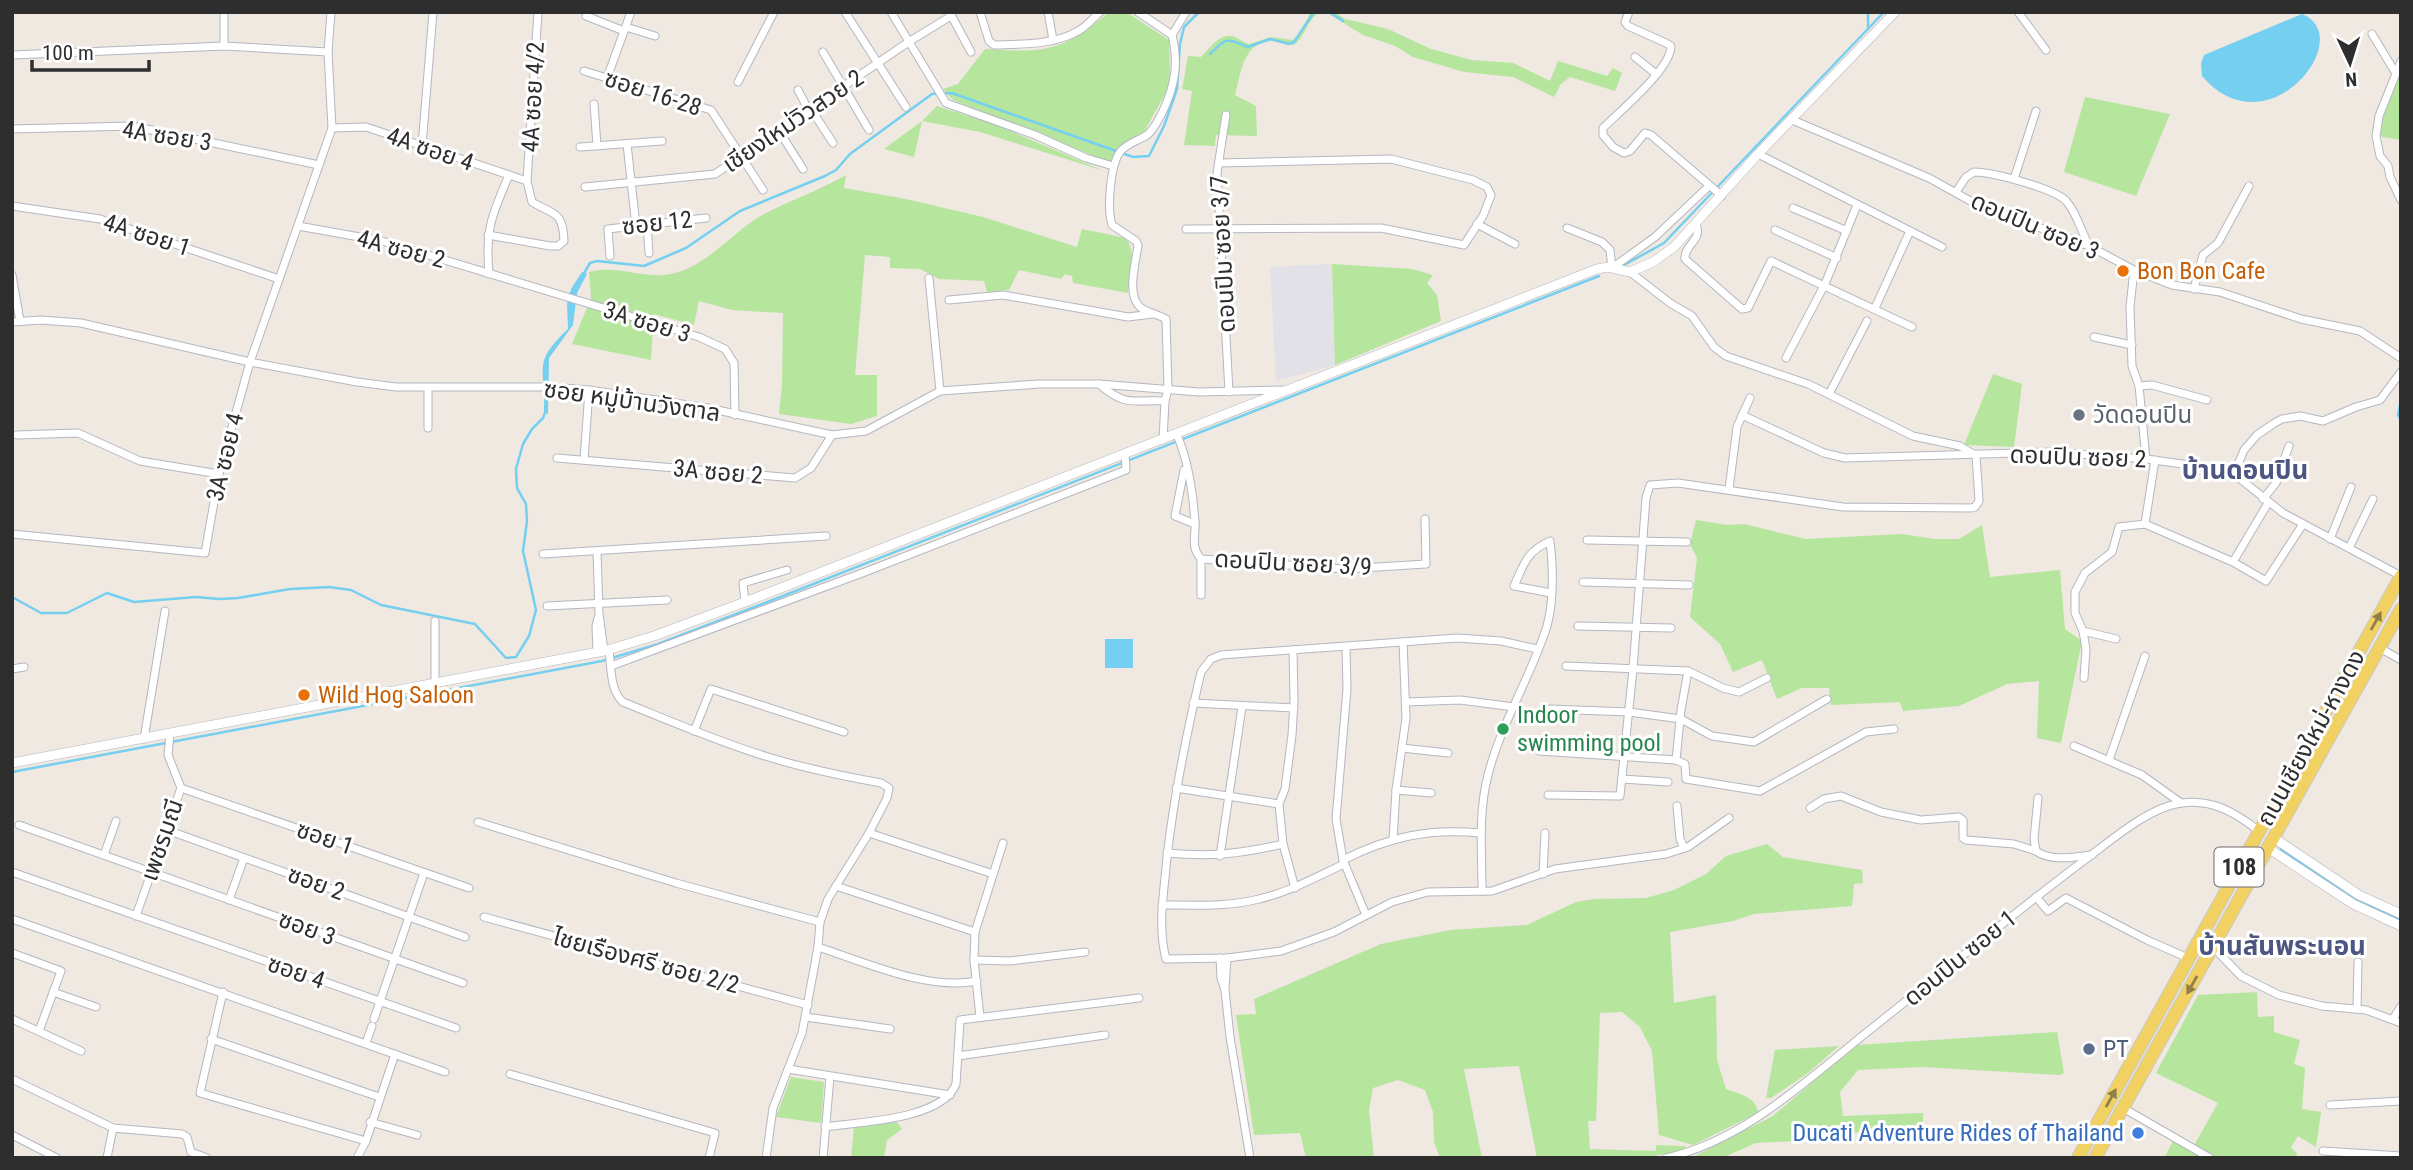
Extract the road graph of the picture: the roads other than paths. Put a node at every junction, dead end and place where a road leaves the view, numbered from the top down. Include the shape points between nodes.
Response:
1 (224, 12) edge
2 (331, 12) edge
3 (433, 12) edge
4 (538, 12) edge
5 (631, 12) edge
6 (774, 12) edge
7 (845, 12) edge
8 (891, 12) edge
9 (980, 12) edge
10 (1048, 12) edge
11 (1100, 12) edge
12 (1138, 12) edge
13 (1186, 12) edge
14 (1629, 12) edge
15 (1895, 12) edge
16 (2018, 12) edge
17 (950, 14) edge
18 (586, 16) dead end
19 (625, 29) junction
20 (2372, 34) dead end
21 (1172, 35) junction
22 (654, 36) dead end
23 (1053, 40) junction
24 (909, 41) junction
25 (224, 46) junction
26 (2046, 50) dead end
27 (328, 52) junction
28 (823, 52) dead end
29 (971, 52) dead end
30 (12, 55) edge
31 (1635, 57) dead end
32 (2401, 61) edge
33 (877, 64) junction
34 (584, 71) dead end
35 (2395, 72) junction
36 (1656, 75) junction
37 (607, 78) junction
38 (738, 82) dead end
39 (843, 88) junction
40 (798, 90) dead end
41 (594, 104) dead end
42 (906, 107) dead end
43 (810, 110) junction
44 (2036, 111) dead end
45 (1226, 115) dead end
46 (1790, 119) junction
47 (332, 128) junction
48 (12, 129) edge
49 (869, 130) dead end
50 (779, 131) junction
51 (662, 141) dead end
52 (833, 143) dead end
53 (627, 144) junction
54 (422, 146) junction
55 (597, 146) junction
56 (580, 148) dead end
57 (1758, 154) junction
58 (741, 156) junction
59 (1219, 163) junction
60 (319, 165) junction
61 (1113, 166) junction
62 (803, 169) dead end
63 (509, 175) junction
64 (2014, 179) junction
65 (527, 181) junction
66 (631, 183) junction
67 (2249, 186) dead end
68 (585, 187) dead end
69 (763, 190) dead end
70 (1716, 191) junction
71 (1956, 192) junction
72 (2401, 200) edge
73 (1857, 205) junction
74 (12, 206) edge
75 (1793, 208) dead end
76 (706, 218) dead end
77 (1477, 224) junction
78 (1696, 224) junction
79 (647, 225) junction
80 (299, 226) junction
81 (636, 226) junction
82 (1567, 228) dead end
83 (1186, 229) dead end
84 (1222, 229) junction
85 (1775, 230) dead end
86 (1847, 231) junction
87 (1910, 231) junction
88 (488, 235) junction
89 (1515, 244) dead end
90 (2089, 246) junction
91 (1941, 247) dead end
92 (649, 254) dead end
93 (610, 256) dead end
94 (1837, 258) junction
95 (1612, 268) junction
96 (2134, 270) junction
97 (1630, 272) junction
98 (489, 274) junction
99 (12, 275) edge
100 (502, 278) joint
101 (929, 278) dead end
102 (279, 279) junction
103 (1825, 284) junction
104 (2194, 289) junction
105 (949, 300) dead end
106 (1875, 309) junction
107 (1149, 312) junction
108 (16, 321) edge
109 (1867, 321) dead end
110 (1912, 327) dead end
111 (2094, 337) dead end
112 (2132, 345) junction
113 (1786, 358) dead end
114 (2401, 359) edge
115 (250, 362) junction
116 (2401, 372) edge
117 (1099, 384) junction
118 (2139, 386) junction
119 (428, 388) junction
120 (1168, 388) junction
121 (589, 390) junction
122 (940, 391) junction
123 (1287, 391) junction
124 (1229, 393) junction
125 (1829, 394) junction
126 (1750, 398) dead end
127 (2207, 400) dead end
128 (1164, 401) junction
129 (735, 415) junction
130 (1742, 415) junction
131 (428, 428) dead end
132 (17, 435) dead end
133 (832, 435) junction
134 (1163, 440) junction
135 (1179, 440) junction
136 (2289, 446) dead end
137 (1976, 455) junction
138 (557, 458) dead end
139 (1126, 459) junction
140 (2146, 459) junction
141 (584, 460) junction
142 (2155, 460) junction
143 (1185, 464) junction
144 (219, 474) junction
145 (2234, 474) junction
146 (2351, 487) dead end
147 (1728, 489) junction
148 (2373, 499) dead end
149 (2266, 501) junction
150 (1425, 519) dead end
151 (1195, 524) junction
152 (2145, 524) junction
153 (2303, 524) junction
154 (12, 534) edge
155 (825, 536) dead end
156 (2330, 538) junction
157 (1587, 540) dead end
158 (1643, 542) junction
159 (1687, 542) dead end
160 (2349, 548) junction
161 (597, 551) junction
162 (543, 554) dead end
163 (1201, 559) junction
164 (2233, 562) junction
165 (787, 570) dead end
166 (2401, 576) edge
167 (1583, 582) dead end
168 (1640, 584) junction
169 (1689, 585) dead end
170 (1551, 593) junction
171 (1201, 595) dead end
172 (667, 600) dead end
173 (745, 602) junction
174 (599, 603) junction
175 (547, 607) dead end
176 (2401, 609) edge
177 (165, 611) dead end
178 (435, 621) dead end
179 (1578, 626) dead end
180 (1637, 626) junction
181 (1671, 628) dead end
182 (2083, 631) junction
183 (2116, 639) dead end
184 (1403, 642) junction
185 (1346, 647) junction
186 (2380, 648) junction
187 (1537, 649) junction
188 (1293, 650) junction
189 (2145, 656) dead end
190 (607, 657) junction
191 (2401, 660) edge
192 (1566, 666) dead end
193 (24, 667) dead end
194 (12, 669) edge
195 (1633, 669) junction
196 (1688, 671) junction
197 (1767, 678) dead end
198 (2084, 678) dead end
199 (435, 684) junction
200 (1827, 699) dead end
201 (1406, 702) junction
202 (1193, 703) junction
203 (1242, 707) junction
204 (1514, 707) junction
205 (1294, 708) junction
206 (1550, 709) dead end
207 (1629, 712) junction
208 (1681, 719) junction
209 (1894, 729) dead end
210 (694, 731) junction
211 (844, 732) dead end
212 (144, 739) junction
213 (170, 742) junction
214 (2074, 747) dead end
215 (1402, 748) junction
216 (1539, 751) dead end
217 (1448, 753) dead end
218 (1623, 755) junction
219 (1676, 760) junction
220 (2109, 760) junction
221 (12, 763) edge
222 (1622, 779) junction
223 (1668, 782) dead end
224 (181, 788) junction
225 (1176, 788) junction
226 (1396, 790) junction
227 (1431, 793) dead end
228 (1548, 795) dead end
229 (1228, 797) junction
230 (2038, 798) dead end
231 (2181, 803) junction
232 (1279, 804) junction
233 (1677, 806) dead end
234 (1810, 808) dead end
235 (1729, 818) dead end
236 (116, 821) dead end
237 (478, 822) dead end
238 (19, 825) dead end
239 (167, 830) junction
240 (2259, 831) junction
241 (869, 833) junction
242 (1480, 833) junction
243 (1545, 833) dead end
244 (1393, 840) junction
245 (1003, 843) dead end
246 (2271, 843) junction
247 (1283, 844) junction
248 (1684, 848) junction
249 (2036, 851) junction
250 (1167, 853) junction
251 (104, 855) junction
252 (2092, 855) junction
253 (1220, 856) junction
254 (244, 858) junction
255 (1343, 862) junction
256 (12, 872) edge
257 (151, 872) junction
258 (424, 873) junction
259 (993, 874) junction
260 (1543, 874) junction
261 (836, 886) junction
262 (469, 888) dead end
263 (1295, 888) junction
264 (1482, 891) junction
265 (2036, 897) junction
266 (229, 900) junction
267 (1162, 905) junction
268 (2401, 914) edge
269 (1366, 915) junction
270 (136, 916) junction
271 (409, 917) junction
272 (484, 917) dead end
273 (12, 919) edge
274 (820, 922) junction
275 (2401, 926) edge
276 (975, 932) junction
277 (465, 937) dead end
278 (818, 947) junction
279 (2213, 947) junction
280 (1085, 952) dead end
281 (12, 953) edge
282 (1223, 958) junction
283 (2188, 958) junction
284 (395, 959) junction
285 (974, 960) junction
286 (2358, 962) dead end
287 (977, 981) junction
288 (463, 983) dead end
289 (53, 992) junction
290 (223, 992) junction
291 (1139, 998) dead end
292 (380, 1001) junction
293 (808, 1005) junction
294 (2401, 1006) edge
295 (96, 1007) dead end
296 (2357, 1009) junction
297 (806, 1017) junction
298 (979, 1017) junction
299 (12, 1019) edge
300 (2393, 1019) junction
301 (2401, 1023) edge
302 (456, 1028) dead end
303 (890, 1029) dead end
304 (40, 1031) junction
305 (1105, 1035) dead end
306 (211, 1039) junction
307 (366, 1043) junction
308 (81, 1051) dead end
309 (395, 1054) junction
310 (958, 1056) junction
311 (789, 1069) junction
312 (444, 1072) dead end
313 (510, 1074) dead end
314 (830, 1077) junction
315 (12, 1080) edge
316 (950, 1096) junction
317 (379, 1097) junction
318 (2401, 1101) edge
319 (2330, 1105) dead end
320 (2123, 1108) junction
321 (370, 1122) junction
322 (825, 1127) junction
323 (113, 1128) junction
324 (12, 1135) edge
325 (417, 1135) dead end
326 (366, 1141) junction
327 (2323, 1151) dead end
328 (2401, 1156) edge
329 (57, 1158) edge
330 (107, 1158) edge
331 (207, 1158) edge
332 (358, 1158) edge
333 (709, 1158) edge
334 (766, 1158) edge
335 (823, 1158) edge
336 (1250, 1158) edge
337 (1666, 1158) edge
338 (2078, 1158) edge
339 (2095, 1158) edge
340 (2210, 1158) edge

1 - 25 street
2 - 27 street
3 - 54 street
4 - 65 street, 4A ซอย 4/2
5 - 19 street
6 - 38 street
7 - 33 street
8 - 24 street
9 - 23 street via 994,45
10 - 23 street
11 - 23 street via 1080,31
12 - 21 street
13 - 21 street
14 - 36 street via 1625,22 1632,29 1671,46
15 - 46 street
16 - 26 street
17 - 24 street, เชียงใหม่วิวสวย 2
17 - 29 street
18 - 19 street
19 - 22 street
19 - 37 street
20 - 35 street
21 - 61 street via 1174,87 1149,134 1125,146
24 - 33 street, เชียงใหม่วิวสวย 2
24 - 61 street via 946,103
25 - 27 street
25 - 30 street
27 - 47 street
28 - 39 street
31 - 36 street
32 - 35 street
33 - 39 street, เชียงใหม่วิวสวย 2
33 - 42 street
34 - 37 street, ซอย 16-28
35 - 72 street via 2376,136 2379,156 2388,166
36 - 70 street via 1603,128 1602,135 1624,153 1645,133 1651,135
37 - 58 street, ซอย 16-28 via 711,110
39 - 43 street, เชียงใหม่วิวสวย 2
39 - 49 street
40 - 43 street
41 - 55 street
43 - 50 street, เชียงใหม่วิวสวย 2
43 - 52 street
44 - 64 street
45 - 59 street, ดอนปิม ซอย 3/7
46 - 57 street
46 - 71 street, ดอนปิน ซอย 3
47 - 54 street, 4A ซอย 4 via 366,127
47 - 60 street, 3A ซอย 4
48 - 60 street, 4A ซอย 3 via 132,126
50 - 58 street, เชียงใหม่วิวสวย 2
50 - 62 street
51 - 53 street
53 - 55 street
53 - 66 street
54 - 63 street, 4A ซอย 4
55 - 56 street
57 - 70 street
57 - 73 street
58 - 66 street, เชียงใหม่วิวสวย 2 via 715,174
58 - 69 street, ซอย 16-28
59 - 77 street via 1391,159 1487,187 1489,204
59 - 84 street, ดอนปิม ซอย 3/7
60 - 80 street, 3A ซอย 4
61 - 107 street via 1110,218 1112,225 1138,245 1133,292
63 - 65 street, 4A ซอย 4
63 - 88 street
64 - 71 street via 1974,172
64 - 90 street via 2068,202
65 - 88 street via 532,202 560,217 561,244 540,245
66 - 68 street, เชียงใหม่วิวสวย 2
66 - 81 street
67 - 104 street via 2218,243 2203,255
70 - 78 street
70 - 95 street
71 - 90 street, ดอนปิน ซอย 3 via 1986,208
73 - 86 street
73 - 87 street
74 - 102 street, 4A ซอย 1 via 100,219
75 - 86 street
76 - 79 street, ซอย 12
77 - 84 street via 1464,245 1381,228
77 - 89 street
78 - 97 street via 1674,247
78 - 103 street via 1697,239 1685,259 1742,309 1748,308 1772,261
79 - 81 street, ซอย 12
79 - 92 street
80 - 98 street, 4A ซอย 2 via 382,241
80 - 102 street, 3A ซอย 4
81 - 93 street, ซอย 12 via 608,229
82 - 95 street via 1602,242 1610,250
83 - 84 street
84 - 124 street, ดอนปิม ซอย 3/7
85 - 94 street
86 - 94 street
87 - 91 street
87 - 106 street
88 - 98 street
90 - 96 street, ดอนปิน ซอย 3
94 - 103 street
95 - 97 street
95 - 123 street via 1597,269
96 - 104 street, ดอนปิน ซอย 3
96 - 112 street
97 - 125 street via 1692,316 1726,356
98 - 100 street, 4A ซอย 2
99 - 108 street, ซอย หมู่บ้านวังตาล
100 - 129 street, 3A ซอย 3 via 699,337 725,349 734,363
101 - 122 street
102 - 115 street, 3A ซอย 4
103 - 106 street
103 - 113 street
104 - 114 street, ดอนปิน ซอย 3 via 2360,331
105 - 107 street via 1003,295 1128,317
106 - 110 street
107 - 120 street via 1166,319
108 - 115 street, ซอย หมู่บ้านวังตาล via 81,323
109 - 125 street
111 - 112 street
112 - 118 street via 2132,366
115 - 119 street, ซอย หมู่บ้านวังตาล via 358,382
115 - 144 street, 3A ซอย 4
116 - 145 street via 2380,400 2323,421 2300,416 2273,424 2256,435
117 - 120 street, ซอย หมู่บ้านวังตาล
117 - 122 street, ซอย หมู่บ้านวังตาล
117 - 128 street via 1130,403
118 - 127 street via 2152,385
118 - 140 street
119 - 121 street, ซอย หมู่บ้านวังตาล
119 - 131 street
120 - 124 street, ซอย หมู่บ้านวังตาล
120 - 128 street
121 - 129 street, ซอย หมู่บ้านวังตาล
121 - 141 street
122 - 133 street, ซอย หมู่บ้านวังตาล via 866,431
123 - 124 street, ซอย หมู่บ้านวังตาล
123 - 135 street
125 - 137 street via 1913,436 1960,446
126 - 130 street
128 - 134 street
129 - 133 street, ซอย หมู่บ้านวังตาล
130 - 137 street, ดอนปิน ซอย 2 via 1835,456
130 - 147 street
132 - 144 street via 78,433 140,461
133 - 141 street, 3A ซอย 2 via 811,468 795,478
134 - 135 street
134 - 139 street
135 - 143 street, ดอนปิน ซอย 3/9
136 - 149 street
137 - 140 street, ดอนปิน ซอย 2 via 2050,452
137 - 147 street via 1979,501 1971,508 1843,507
138 - 141 street, 3A ซอย 2
139 - 173 street
139 - 190 street via 1126,470 865,572
140 - 142 street, ดอนปิน ซอย 2
142 - 145 street, ดอนปิน ซอย 2
142 - 152 street
143 - 151 street, ดอนปิน ซอย 3/9
143 - 151 street via 1175,516
144 - 154 street, 3A ซอย 4 via 205,553
145 - 149 street, ดอนปิน ซอย 2
146 - 156 street
147 - 158 street via 1650,485
148 - 160 street
149 - 153 street, ดอนปิน ซอย 2
149 - 164 street
150 - 163 street, ดอนปิน ซอย 3/9 via 1426,564 1345,569
151 - 163 street, ดอนปิน ซอย 3/9 via 1194,550
152 - 164 street
152 - 182 street via 2119,527 2115,548 2085,573 2075,592 2075,613
153 - 156 street, ดอนปิน ซอย 2
153 - 164 street via 2266,581
155 - 161 street
156 - 160 street, ดอนปิน ซอย 2
157 - 158 street
158 - 159 street
158 - 168 street
160 - 166 street, ดอนปิน ซอย 2
161 - 162 street
161 - 174 street
163 - 171 street
165 - 173 street via 743,583
240 -> 166 main road, ถนนเชียงใหม่-หางดง / 108
167 - 168 street
168 - 169 street
168 - 180 street
170 - 170 street via 1552,562 1550,541 1534,548 1525,559 1514,586
170 - 187 street via 1547,625
172 - 174 street
173 - 190 street
174 - 175 street
174 - 190 street via 596,626
176 - 186 main road, ถนนเชียงใหม่-หางดง / 108
177 - 212 street
178 - 199 street
179 - 180 street
180 - 181 street
180 - 195 street
182 - 183 street
182 - 198 street
184 - 185 street
184 - 187 street via 1457,638
184 - 201 street
185 - 188 street
185 - 255 street via 1336,819
186 - 191 street
186 - 246 main road, ถนนเชียงใหม่-หางดง / 108
187 - 204 street
188 - 202 street via 1212,659 1200,671
188 - 205 street
189 - 220 street
190 - 199 street
190 - 210 street via 619,699
192 - 195 street
193 - 194 street
195 - 196 street
195 - 207 street
196 - 197 street via 1739,692
196 - 208 street
199 - 213 street
200 - 208 street via 1754,742 1712,736
201 - 204 street via 1461,700
201 - 215 street
202 - 203 street
202 - 225 street
203 - 205 street
203 - 229 street
204 - 242 street via 1487,776
205 - 232 street
206 - 207 street
207 - 208 street
207 - 218 street
208 - 219 street
209 - 219 street via 1866,732 1760,791 1686,779 1685,764
210 - 211 street via 711,689
210 - 241 street via 787,762 888,786 887,798
212 - 213 street
212 - 221 street
213 - 224 street, เพชรมณี via 170,762
214 - 220 street
215 - 217 street
215 - 226 street
216 - 218 street
218 - 219 street
218 - 222 street
220 - 231 street via 2142,775
222 - 223 street
222 - 228 street via 1618,797
224 - 239 street, เพชรมณี
224 - 258 street, ซอย 1
225 - 229 street
225 - 250 street
226 - 227 street
226 - 244 street
229 - 232 street
229 - 253 street
230 - 249 street
231 - 240 street, ดอนปิน ซอย 1 via 2233,812
231 - 252 street, ดอนปิน ซอย 1 via 2145,818
232 - 247 street
233 - 248 street
234 - 249 street via 1841,796 1921,820 1959,817 1966,840
235 - 248 street
236 - 251 street
237 - 274 street
238 - 251 street, ซอย 3
239 - 254 street, ซอย 2
239 - 257 street, เพชรมณี
240 - 283 main road, ถนนเชียงใหม่-หางดง / 108
241 - 259 street
241 - 261 street
242 - 244 street via 1437,830
242 - 264 street
243 - 260 street
244 - 255 street
245 - 259 street
246 - 268 street
246 - 275 street via 2353,904
246 - 279 main road, ถนนเชียงใหม่-หางดง / 108
247 - 253 street
247 - 263 street
248 - 260 street
249 - 252 street via 2055,858
250 - 253 street
250 - 267 street
251 - 257 street, ซอย 3
252 - 265 street, ดอนปิน ซอย 1
254 - 266 street
254 - 271 street, ซอย 2
255 - 263 street
255 - 269 street
256 - 270 street, ซอย 4
257 - 266 street, ซอย 3
257 - 270 street, เพชรมณี
258 - 262 street, ซอย 1
258 - 271 street
259 - 276 street
260 - 264 street
261 - 274 street
261 - 276 street
263 - 267 street via 1228,904
264 - 269 street via 1428,892
265 - 283 street via 2048,911 2066,898
265 - 337 street, ดอนปิน ซอย 1 via 1762,1115 1709,1144
266 - 284 street, ซอย 3
267 - 282 street via 1166,959
269 - 282 street via 1281,951
270 - 292 street, ซอย 4
271 - 277 street, ซอย 2
271 - 284 street
272 - 293 street, ไชยเรืองศรี ซอย 2/2
273 - 290 street
274 - 278 street
276 - 285 street
278 - 287 street via 929,981
278 - 293 street
279 - 296 street via 2241,976 2280,995
279 -> 320 main road, ถนนเชียงใหม่-หางดง / 108
280 - 285 street via 1010,961
281 - 289 street via 61,971
282 - 336 street via 1230,1037
338 -> 283 main road, ถนนเชียงใหม่-หางดง / 108
284 - 288 street, ซอย 3
284 - 292 street
285 - 287 street
286 - 296 street
287 - 298 street
289 - 295 street
289 - 304 street
290 - 306 street
290 - 307 street
291 - 298 street
292 - 302 street, ซอย 4
292 - 307 street
293 - 297 street
294 - 300 street
296 - 300 street
297 - 303 street
297 - 311 street
298 - 310 street via 960,1020
299 - 304 street
300 - 301 street
304 - 308 street
305 - 310 street
306 - 317 street
306 - 326 street via 200,1093
307 - 309 street
309 - 312 street
309 - 317 street
310 - 316 street via 956,1084
311 - 314 street
311 - 334 street via 773,1108
313 - 333 street via 715,1133
314 - 316 street
314 - 322 street
315 - 323 street
316 - 322 street via 917,1113
317 - 321 street
318 - 319 street
320 - 339 main road, ถนนเชียงใหม่-หางดง / 108
320 - 340 street
321 - 325 street
321 - 326 street
322 - 335 street
323 - 330 street
323 - 331 street via 182,1134 191,1152
324 - 329 street
326 - 332 street
327 - 328 street

